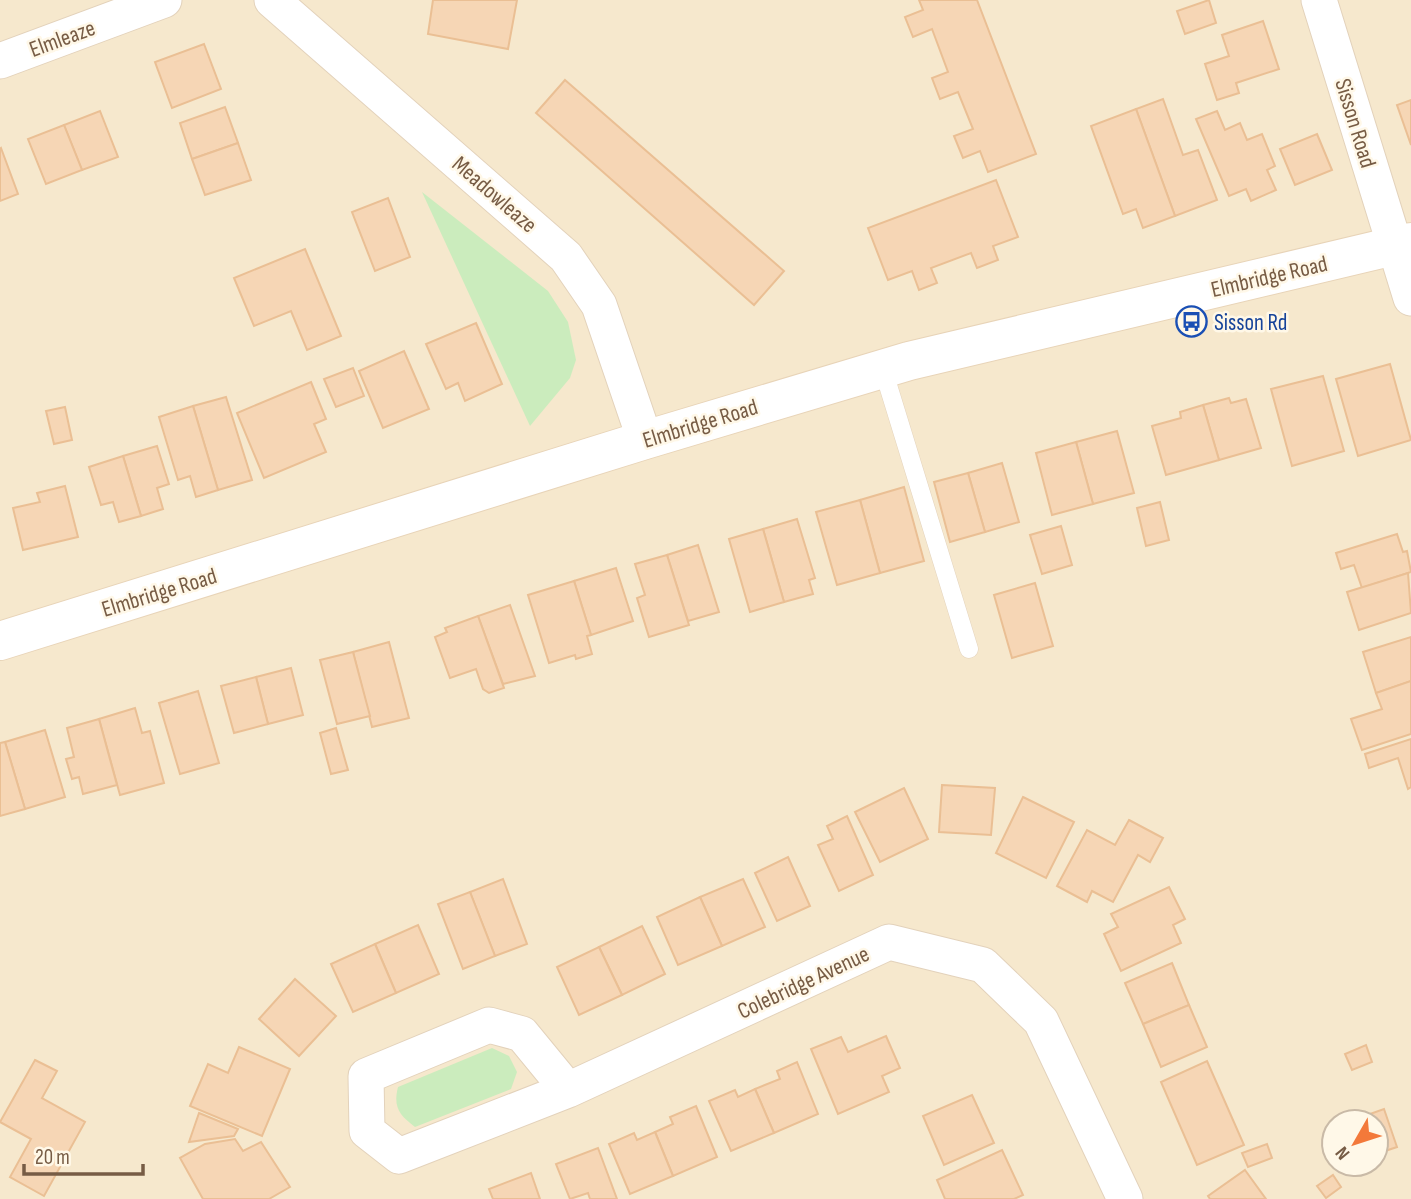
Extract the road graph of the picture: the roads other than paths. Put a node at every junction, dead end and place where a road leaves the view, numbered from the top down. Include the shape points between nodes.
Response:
1 (164, 0) edge
2 (273, 0) edge
3 (1319, 0) edge
4 (0, 61) edge
5 (1403, 244) edge
6 (1411, 298) edge
7 (883, 369) junction
8 (645, 439) junction
9 (0, 641) edge
10 (969, 649) dead end
11 (568, 1090) junction
12 (1125, 1199) edge

1 - 4 street, Elmleaze
2 - 8 street, Meadowleaze via 566,257 599,305
3 - 5 street, Sisson Road
5 - 6 street, Sisson Road
5 - 7 street, Elmbridge Road
7 - 8 street, Elmbridge Road
7 - 10 lane
8 - 9 street, Elmbridge Road
11 - 11 street, Colebridge Avenue via 399,1156 368,1131 366,1076 489,1025 522,1034
11 - 12 street, Colebridge Avenue via 889,942 983,965 1041,1021

